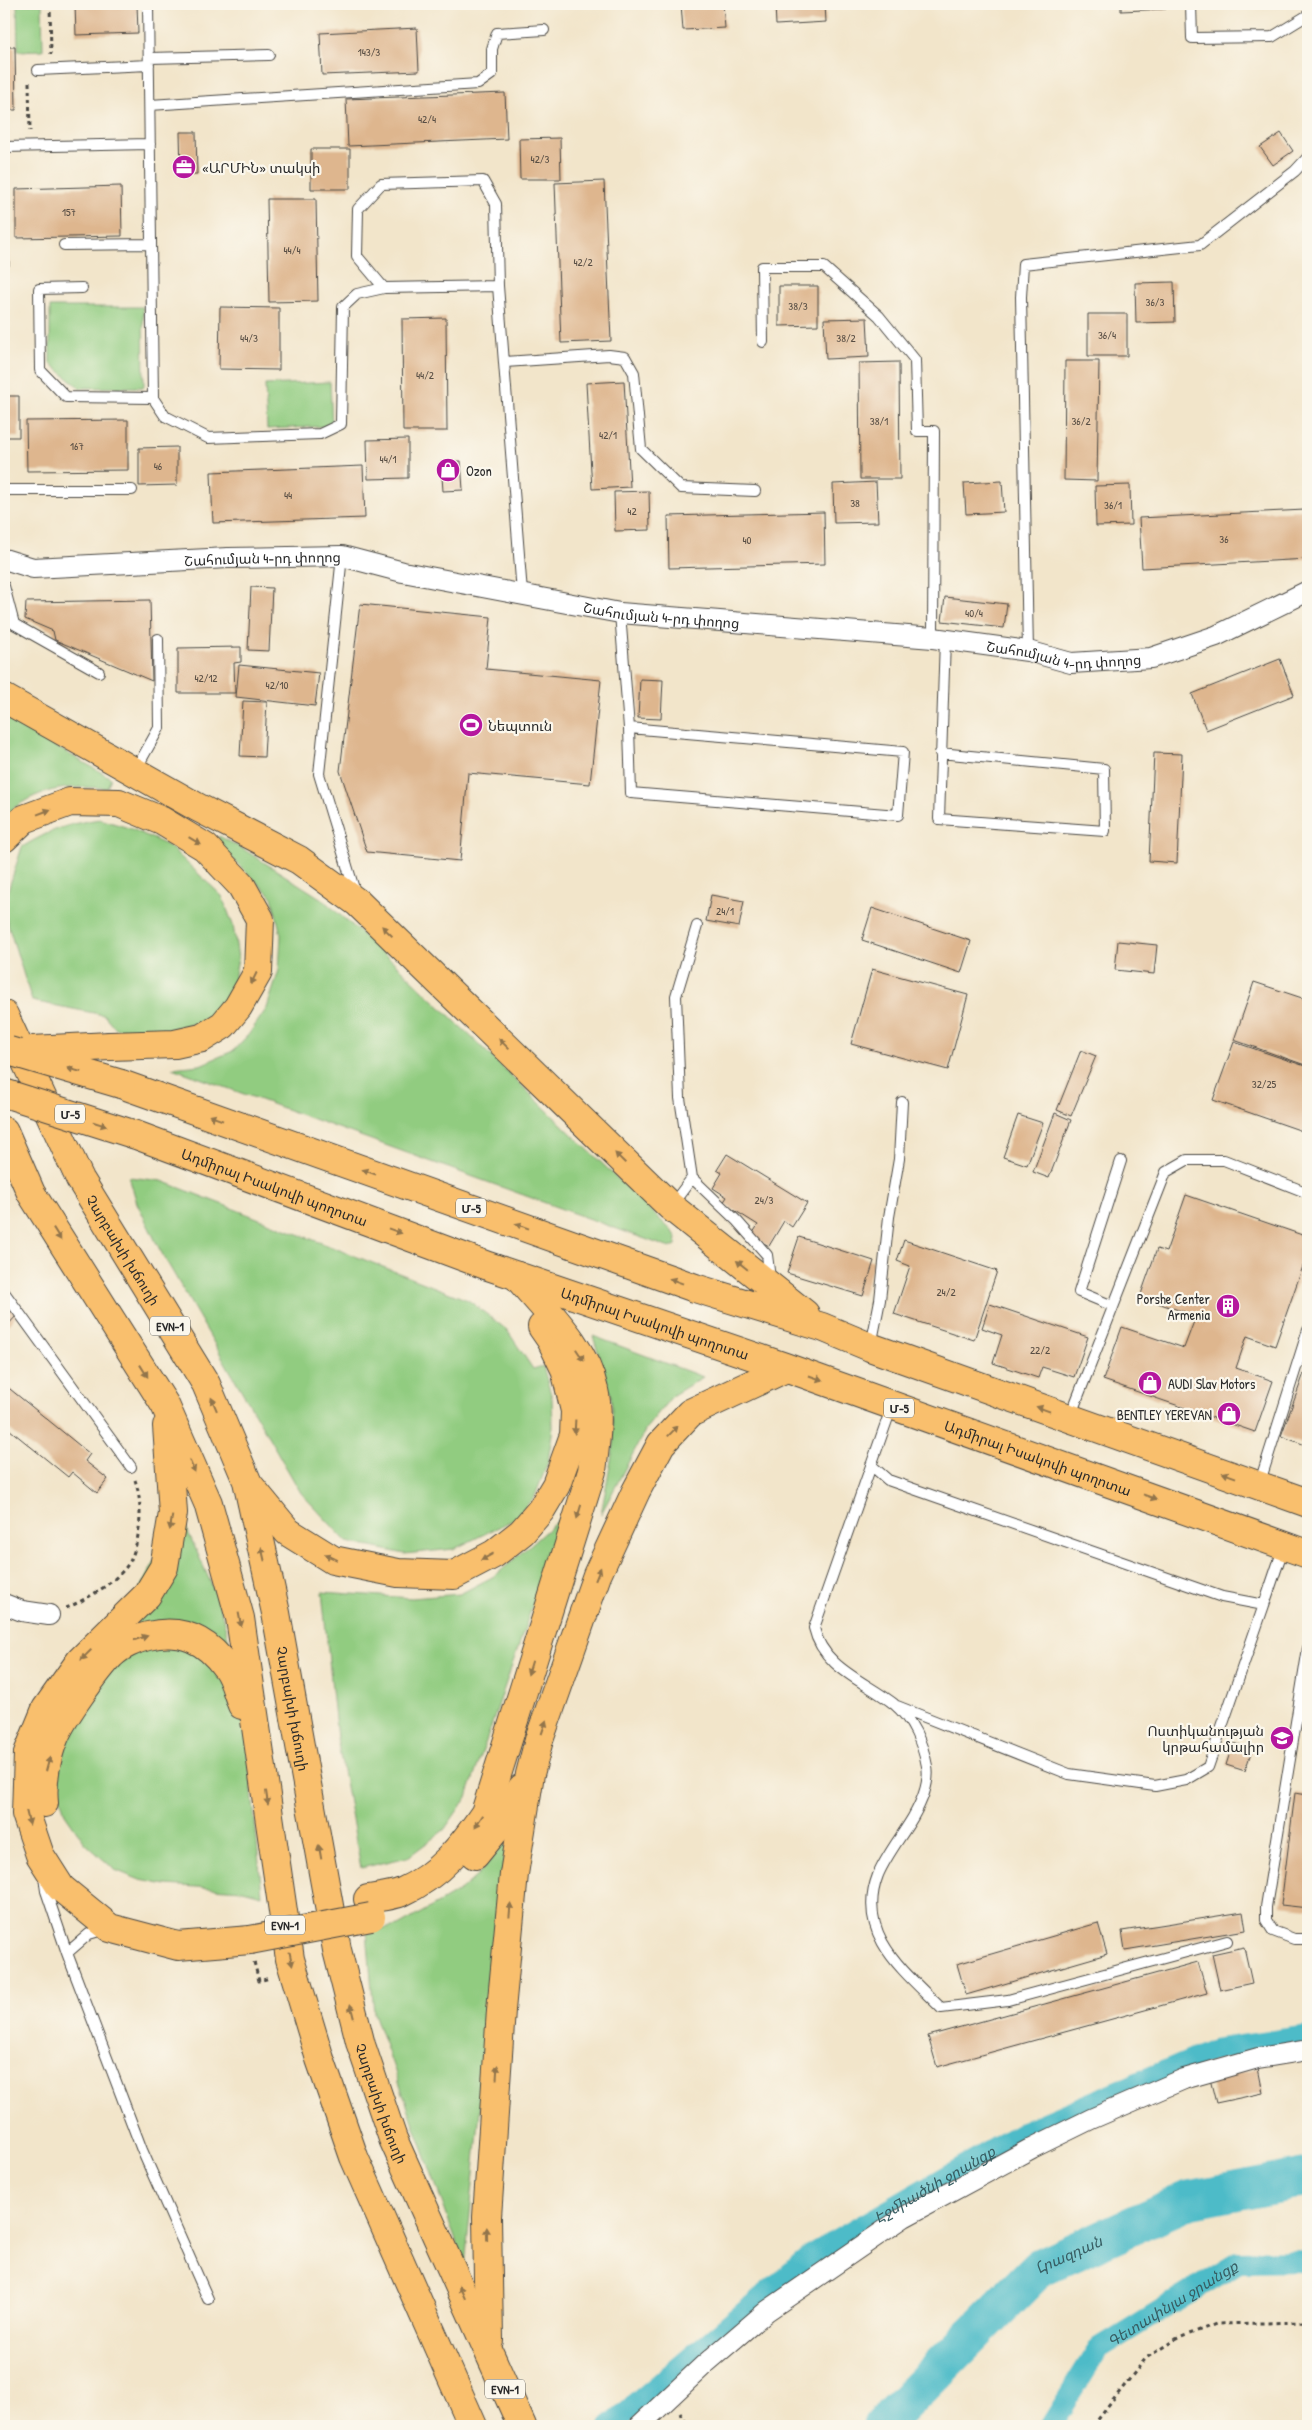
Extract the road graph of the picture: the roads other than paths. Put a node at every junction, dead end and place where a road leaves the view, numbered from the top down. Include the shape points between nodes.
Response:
1 (148, 4) edge
2 (1191, 4) edge
3 (1308, 15) edge
4 (544, 30) dead end
5 (268, 55) dead end
6 (149, 61) junction
7 (38, 70) dead end
8 (150, 104) junction
9 (150, 144) junction
10 (4, 147) edge
11 (1308, 156) edge
12 (151, 244) junction
13 (64, 245) dead end
14 (498, 286) junction
15 (82, 288) dead end
16 (384, 288) junction
17 (763, 342) dead end
18 (505, 362) junction
19 (154, 398) junction
20 (4, 490) edge
21 (132, 490) dead end
22 (755, 491) dead end
23 (342, 556) junction
24 (4, 559) edge
25 (4, 586) edge
26 (1308, 591) edge
27 (522, 593) junction
28 (620, 613) junction
29 (939, 639) junction
30 (158, 640) dead end
31 (1028, 651) junction
32 (99, 672) dead end
33 (4, 698) edge
34 (629, 728) junction
35 (940, 753) junction
36 (135, 772) junction
37 (4, 838) edge
38 (358, 903) junction
39 (697, 926) dead end
40 (4, 1015) edge
41 (6, 1050) edge
42 (4, 1093) edge
43 (902, 1102) dead end
44 (4, 1131) edge
45 (1121, 1161) dead end
46 (692, 1178) junction
47 (1308, 1192) edge
48 (670, 1206) junction
49 (488, 1266) junction
50 (517, 1276) junction
51 (771, 1289) junction
52 (4, 1292) edge
53 (1113, 1306) junction
54 (822, 1327) junction
55 (1308, 1330) edge
56 (870, 1347) junction
57 (786, 1368) junction
58 (165, 1405) junction
59 (892, 1405) junction
60 (1070, 1418) junction
61 (871, 1465) junction
62 (131, 1468) road end
63 (247, 1481) junction
64 (1259, 1486) junction
65 (1308, 1503) edge
66 (1296, 1550) edge
67 (4, 1604) edge
68 (1264, 1605) junction
69 (49, 1615) road end
70 (1308, 1648) edge
71 (894, 1704) junction
72 (261, 1757) junction
73 (530, 1774) junction
74 (40, 1854) junction
75 (370, 1908) junction
76 (110, 1928) junction
77 (1308, 1939) edge
78 (251, 1940) junction
79 (1227, 1942) dead end
80 (67, 1953) junction
81 (1308, 2050) edge
82 (208, 2299) dead end
83 (489, 2352) junction
84 (473, 2426) edge
85 (522, 2426) edge
86 (639, 2426) edge

1 - 6 lane
2 - 3 lane via 1192,38 1272,37
4 - 8 lane via 498,33 492,49 492,74 478,84
5 - 6 lane
6 - 7 lane
6 - 8 lane
8 - 9 lane
9 - 10 lane
9 - 12 lane
11 - 31 lane via 1294,171 1200,244 1023,264
12 - 13 lane
12 - 19 lane
14 - 16 lane
14 - 16 lane via 496,204 483,181 381,184 358,209 356,256
14 - 18 lane
15 - 19 lane via 39,289 40,370 66,397
16 - 19 lane via 356,294 343,307 341,424 320,434 208,438 165,416
17 - 29 lane via 762,267 824,267 879,316 915,360 917,432 934,432
18 - 22 lane via 609,355 625,357 634,373 641,449 681,488
18 - 27 lane
20 - 21 lane
23 - 24 street, Շահումյան 4-րդ փողոց via 33,568
23 - 27 street, Շահումյան 4-րդ փողոց via 403,572
23 - 38 lane via 319,774
25 - 32 lane via 14,624
26 - 31 street, Շահումյան 4-րդ փողոց via 1216,636 1151,658 1071,663
27 - 28 street, Շահումյան 4-րդ փողոց
28 - 29 street, Շահումյան 4-րդ փողոց
28 - 34 lane
29 - 31 street, Շահումյան 4-րդ փողոց
29 - 35 lane
30 - 36 lane via 159,728
33 - 36 highway
34 - 34 lane via 631,793 898,815 903,752
35 - 35 lane via 939,819 1105,831 1104,769
36 - 38 highway via 299,860
37 -> 41 highway, bridge via 24,819 70,802 119,803 162,821 205,847 241,885 260,919 258,972 238,1007 223,1025 202,1038 140,1047
48 -> 38 highway
39 - 46 lane via 676,996 680,1098
63 -> 40 highway, Չարբախի խճուղի / EVN-1 via 206,1384 80,1179
54 -> 41 highway, Մ-5, bridge via 695,1288 121,1084
42 -> 49 highway, Ադմիրալ Իսակովի պողոտա / Մ-5, bridge via 136,1135
43 - 56 lane via 899,1159 880,1300
44 -> 58 highway, EVN-1 via 31,1192
45 - 53 lane via 1079,1292
46 - 48 lane
46 - 51 lane via 767,1255
47 - 53 lane via 1224,1160 1187,1160 1166,1172
51 -> 48 highway
49 - 50 highway, Ադմիրալ Իսակովի պողոտա / Մ-5
49 -> 63 highway via 523,1303 550,1340 565,1369 575,1411 574,1435 556,1484 541,1510 522,1532 494,1554 454,1575 398,1573 333,1560 288,1532
50 - 57 highway, Ադմիրալ Իսակովի պողոտա / Մ-5
50 -> 75 highway via 586,1363 595,1391 596,1438 592,1471 485,1812 461,1848 431,1874
51 - 54 highway
52 - 62 lane
53 - 60 lane
54 - 56 highway, Մ-5
55 - 64 lane
60 -> 56 highway, Մ-5
57 -> 59 highway, Ադմիրալ Իսակովի պողոտա / Մ-5
73 -> 57 highway via 597,1575 661,1444 690,1413
58 -> 72 highway, EVN-1 via 208,1503 225,1560 240,1618
58 -> 74 highway via 173,1513 164,1567 148,1595 80,1661 46,1709 28,1753 26,1797 26,1814
59 - 61 lane
59 -> 66 highway, Ադմիրալ Իսակովի պողոտա / Մ-5
64 -> 60 highway, Մ-5
61 - 68 lane via 888,1480 1222,1597
61 - 71 lane via 814,1628 825,1655
83 -> 63 highway, Չարբախի խճուղի / EVN-1 via 393,2140 361,2045 337,1950 276,1613
64 - 65 highway, Մ-5
66 - 68 lane
67 - 69 street via 22,1611
68 - 71 lane via 1208,1767 1186,1780 1156,1786 1069,1774
70 - 77 lane via 1266,1920 1273,1932 1294,1939
71 - 79 lane via 916,1732 928,1770 918,1808 879,1873 873,1890 872,1909 880,1939 891,1955 941,2008 1008,2000
78 -> 72 highway via 146,1924 110,1908 85,1887 64,1862 51,1835 42,1785 55,1736 112,1654 135,1640 163,1633 183,1634 199,1641 228,1669
72 -> 84 highway, EVN-1 via 290,1959 320,2059 354,2157
73 - 75 highway via 502,1822 449,1883 400,1909
83 -> 73 highway via 487,2217 493,2122 514,1874
74 - 76 highway via 61,1888
74 - 80 lane via 46,1890
75 - 78 highway, bridge
76 - 78 highway via 178,1946
76 - 80 lane via 89,1934
80 - 82 lane via 142,2150
81 - 86 street via 1258,2058 1184,2078 1032,2148 904,2218 768,2312 705,2364
83 - 85 highway, Չարբախի խճուղի / EVN-1

